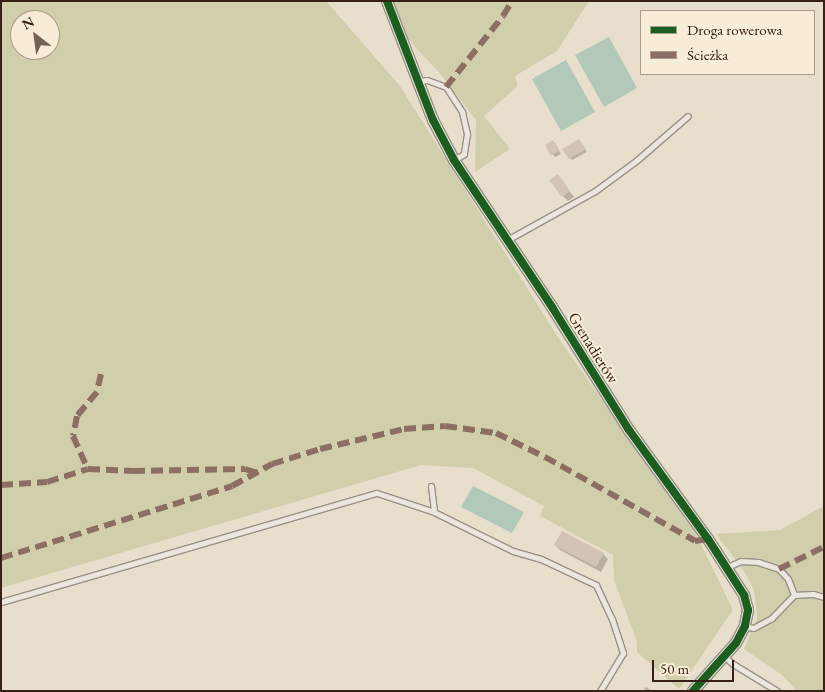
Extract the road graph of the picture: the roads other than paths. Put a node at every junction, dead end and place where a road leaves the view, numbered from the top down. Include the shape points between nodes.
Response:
1 (387, 1) edge
2 (417, 81) junction
3 (688, 116) dead end
4 (454, 160) junction
5 (507, 240) junction
6 (431, 486) dead end
7 (434, 512) junction
8 (727, 567) junction
9 (794, 595) junction
10 (824, 597) edge
11 (1, 602) edge
12 (745, 626) junction
13 (724, 656) junction
14 (600, 691) edge
15 (693, 691) edge
16 (778, 691) edge

1 - 2 street, Grenadierów
2 - 4 street, Grenadierów via 432,120
2 - 4 lane via 427,80 446,87 462,112 467,134 464,154
3 - 5 lane via 595,191
4 - 5 street, Grenadierów
5 - 8 street, Grenadierów via 629,430
6 - 7 lane
7 - 11 lane via 377,493
7 - 14 lane via 514,551 541,559 596,585 623,653
8 - 9 lane via 742,561 779,569 788,579
8 - 12 street, Grenadierów via 744,595 748,610
9 - 10 lane
9 - 12 lane via 772,618 753,628
12 - 13 street
13 - 15 street
13 - 16 lane

